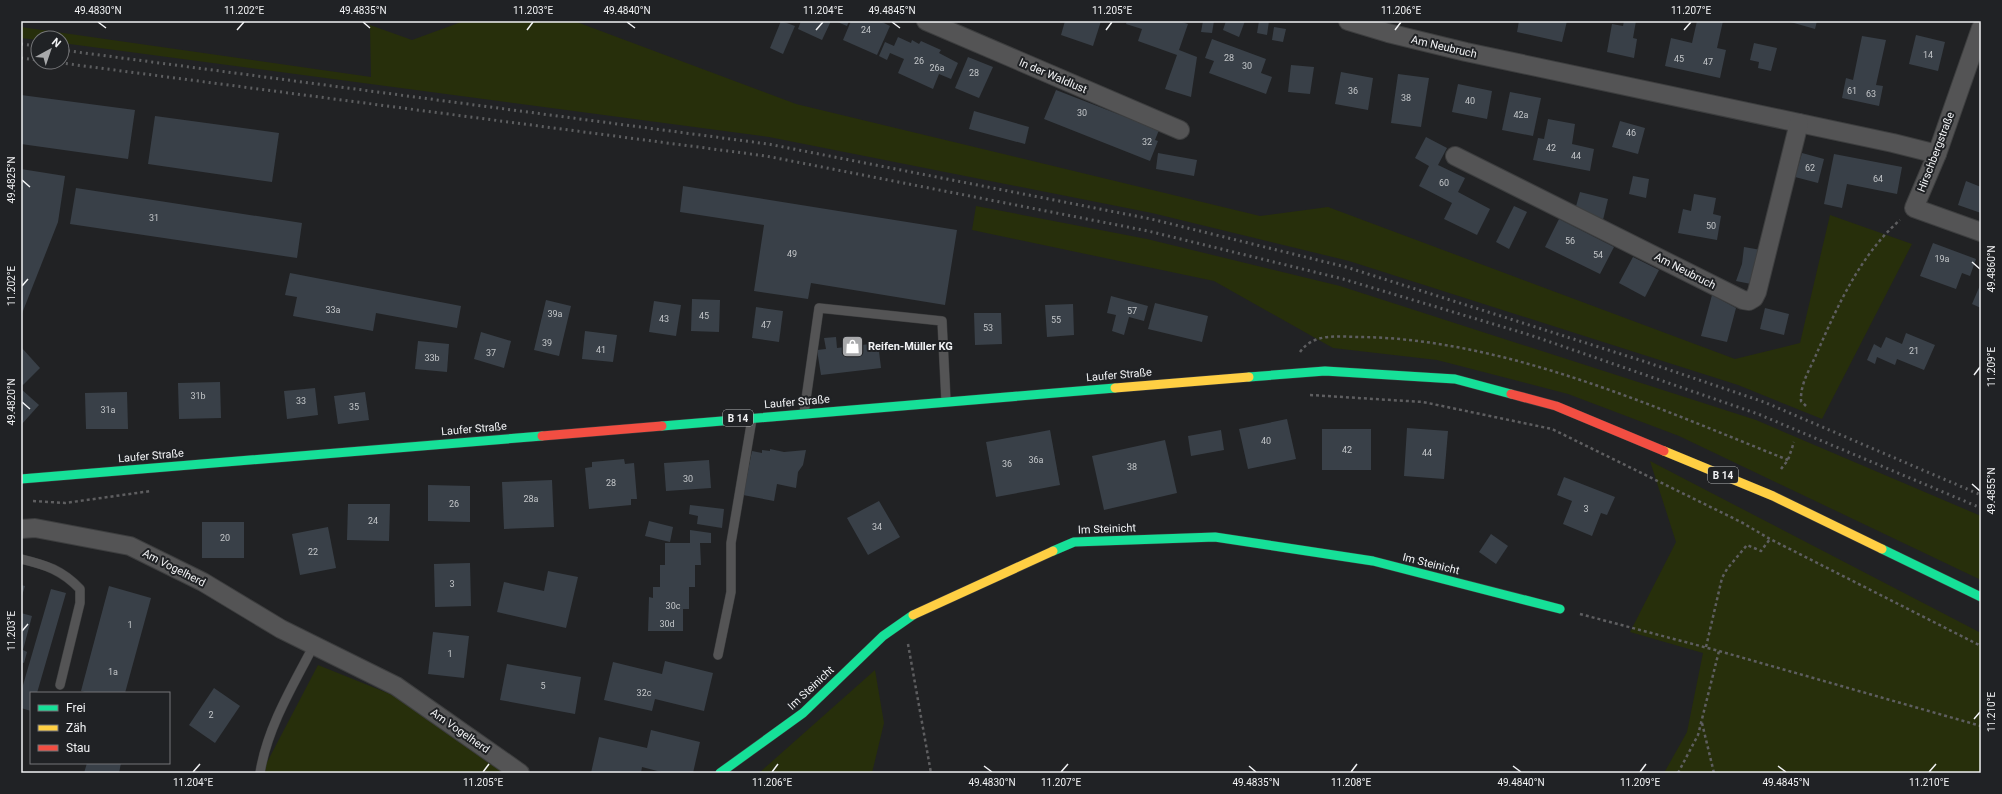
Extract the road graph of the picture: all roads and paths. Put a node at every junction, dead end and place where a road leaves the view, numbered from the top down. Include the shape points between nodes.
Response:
1 (926, 21) edge
2 (1348, 21) edge
3 (1402, 21) edge
4 (1981, 28) edge
5 (1388, 33) junction
6 (1799, 122) junction
7 (1180, 130) dead end
8 (1937, 154) junction
9 (1455, 156) dead end
10 (1914, 208) junction
11 (1981, 232) edge
12 (946, 402) junction
13 (1423, 402) dead end
14 (1806, 406) dead end
15 (804, 413) junction
16 (752, 417) junction
17 (1794, 442) dead end
18 (1780, 469) dead end
19 (21, 479) edge
20 (21, 529) edge
21 (1770, 539) junction
22 (21, 559) edge
23 (1981, 597) edge
24 (1560, 609) joint
25 (915, 613) junction
26 (314, 645) junction
27 (1981, 646) edge
28 (1706, 647) junction
29 (1719, 651) junction
30 (718, 655) dead end
31 (60, 685) dead end
32 (1702, 721) junction
33 (1981, 726) edge
34 (260, 773) edge
35 (520, 773) edge
36 (720, 773) edge
37 (931, 773) edge
38 (1678, 773) edge
39 (1714, 773) edge

1 - 7 street, In der Waldlust
2 - 5 street, Am Neubruch
3 - 5 street
4 - 8 street, Hirschbergstraße
5 - 6 street, Am Neubruch via 1568,75
6 - 8 street, Am Neubruch
6 - 9 street, Am Neubruch via 1757,292 1749,301
8 - 10 street, Hirschbergstraße
10 - 11 street
10 - 14 path via 1886,232 1859,270 1842,301 1803,385 1802,401
12 - 15 main road, Laufer Straße / B 14
12 - 15 lane via 942,321 818,308
12 - 23 main road, Laufer Straße / B 14 via 1325,371 1455,378 1556,406 1657,446 1773,496
13 - 21 path via 1552,429
15 - 16 main road, Laufer Straße / B 14
16 - 19 main road, Laufer Straße / B 14
16 - 30 lane via 731,543 731,592
17 - 18 path via 1788,460
20 - 26 street, Am Vogelherd via 35,528 130,546 203,582 281,629
21 - 27 path
21 - 28 path via 1761,551 1747,545 1727,568 1722,578
22 - 31 lane via 49,566 70,578 80,589 80,603
24 - 25 main road, Im Steinicht via 1373,561 1215,537 1074,542
24 - 28 path
25 - 36 main road, Im Steinicht via 884,636 804,713
25 - 37 path via 907,640
26 - 34 lane via 274,724
26 - 35 street, Am Vogelherd via 396,686
28 - 29 path
29 - 32 path
29 - 33 path
32 - 38 path via 1698,735
32 - 39 path

